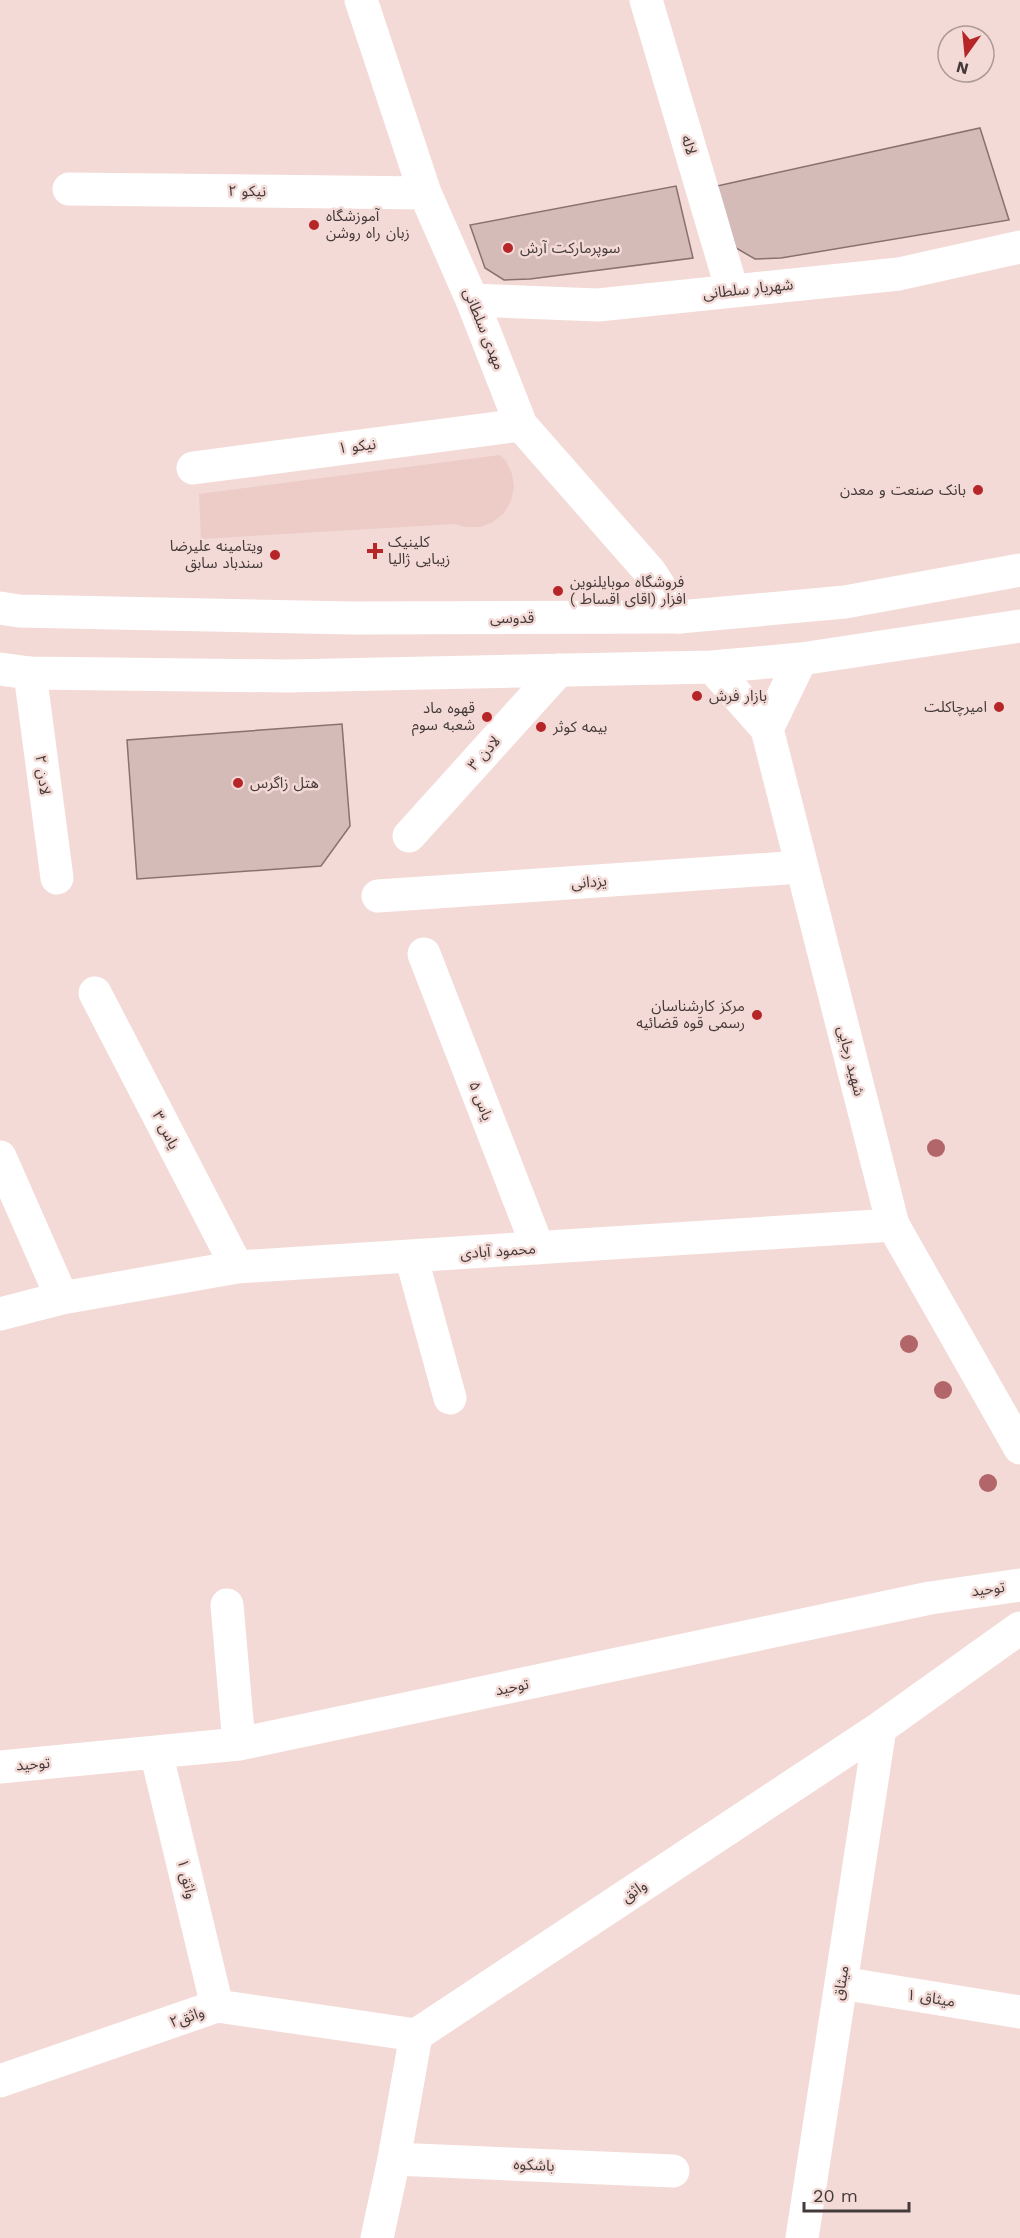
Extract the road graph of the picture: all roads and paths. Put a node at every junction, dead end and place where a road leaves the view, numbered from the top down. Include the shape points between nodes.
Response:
1 (361, 0) edge
2 (646, 0) edge
3 (69, 189) dead end
4 (425, 193) junction
5 (1020, 248) edge
6 (732, 290) junction
7 (472, 300) junction
8 (521, 425) junction
9 (193, 468) dead end
10 (1020, 570) edge
11 (0, 608) edge
12 (679, 617) junction
13 (1020, 627) edge
14 (801, 659) junction
15 (712, 667) junction
16 (559, 670) junction
17 (15, 671) edge
18 (767, 729) junction
19 (409, 836) dead end
20 (801, 867) junction
21 (57, 878) dead end
22 (378, 896) dead end
23 (424, 954) dead end
24 (95, 993) dead end
25 (0, 1157) edge
26 (892, 1225) junction
27 (538, 1248) junction
28 (411, 1256) junction
29 (237, 1267) junction
30 (62, 1298) junction
31 (0, 1314) edge
32 (450, 1398) dead end
33 (1020, 1448) edge
34 (1020, 1584) edge
35 (227, 1605) dead end
36 (1020, 1628) edge
37 (880, 1728) junction
38 (239, 1744) junction
39 (156, 1752) junction
40 (0, 1767) edge
41 (841, 1983) junction
42 (217, 2006) junction
43 (1020, 2012) edge
44 (416, 2035) junction
45 (0, 2080) edge
46 (394, 2159) junction
47 (673, 2171) dead end
48 (377, 2238) edge
49 (805, 2238) edge

1 - 4 street, مهدی سلطانی
2 - 6 street, لاله
3 - 4 street, نیکو ۲
4 - 7 street, مهدی سلطانی
5 - 6 street, شهریار سلطانی via 899,274
6 - 7 street, شهریار سلطانی via 598,305
7 - 8 street, مهدی سلطانی
8 - 9 street, نیکو ۱
8 - 12 street, مهدی سلطانی via 650,572
10 - 12 street, قدوسی via 844,602
11 - 12 street, قدوسی via 340,618
13 - 14 street
14 - 15 street
14 - 18 street
15 - 16 street
15 - 18 street, شهید رجایی
16 - 17 street via 287,676
16 - 19 street, لادن ۳
17 - 21 street, لادن ۲
18 - 20 street, شهید رجایی
20 - 22 street, یزدانی
20 - 26 street, شهید رجایی
23 - 27 street, یاس ۵
24 - 29 street, یاس ۳
25 - 30 street
26 - 27 street, محمود آبادی
26 - 33 street, شهید رجایی
27 - 28 street, محمود آبادی
28 - 29 street, محمود آبادی
28 - 32 street
29 - 30 street, محمود آبادی
30 - 31 street, محمود آبادی
34 - 38 street, توحید via 930,1598
35 - 38 street
36 - 37 street, واثق
37 - 41 street, میثاق
37 - 44 street, واثق
38 - 39 street, توحید
39 - 40 street, توحید
39 - 42 street, واثق ۱
41 - 43 street, میثاق ۱
41 - 49 street, میثاق
42 - 44 street, واثق۲
42 - 45 street, واثق۲
44 - 46 street
46 - 47 street, باشکوه
46 - 48 street

